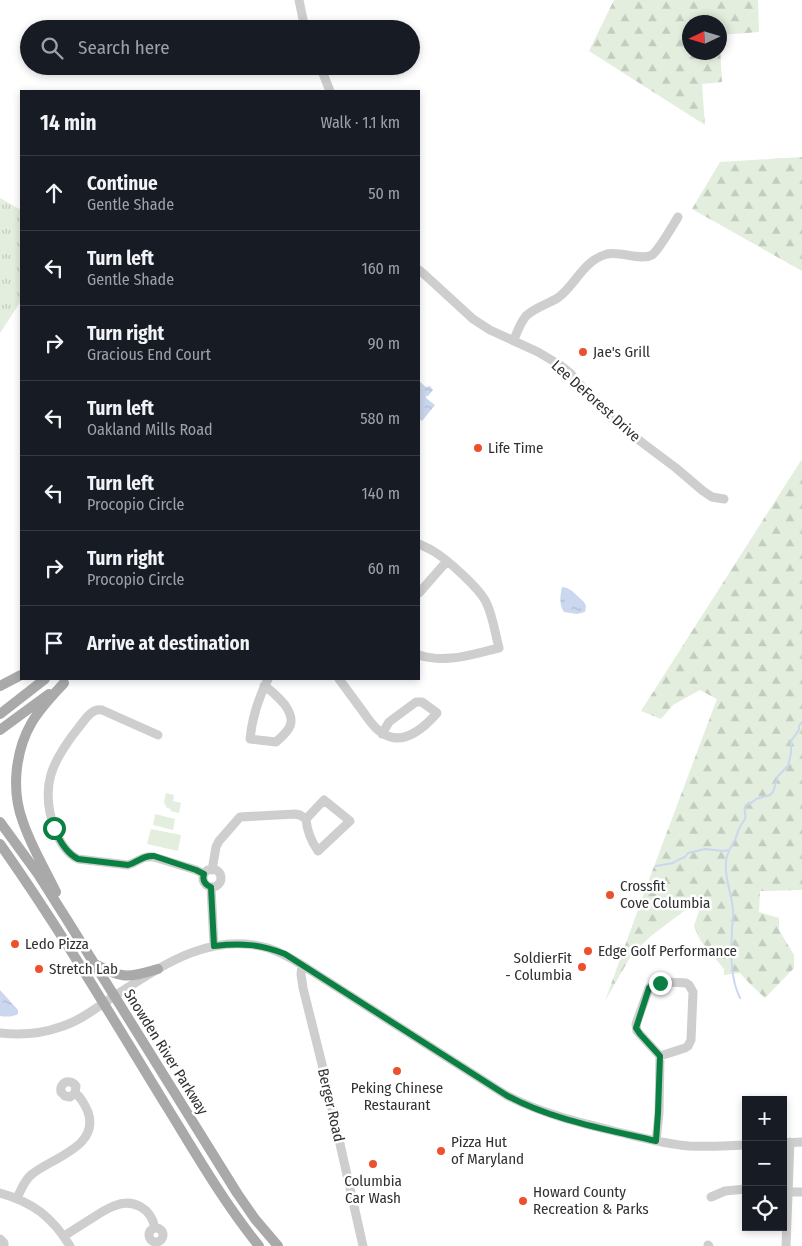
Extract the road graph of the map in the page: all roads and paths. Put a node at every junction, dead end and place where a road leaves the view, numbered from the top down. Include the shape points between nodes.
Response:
1 (299, 0) edge
2 (303, 20) edge
3 (324, 75) edge
4 (330, 90) edge
5 (678, 217) dead end
6 (420, 271) edge
7 (514, 340) junction
8 (724, 500) dead end
9 (420, 545) edge
10 (447, 561) junction
11 (420, 593) edge
12 (420, 654) edge
13 (20, 676) edge
14 (44, 680) edge
15 (340, 680) edge
16 (67, 681) edge
17 (266, 682) edge
18 (0, 686) edge
19 (0, 714) edge
20 (0, 730) edge
21 (382, 734) junction
22 (158, 735) dead end
23 (306, 819) junction
24 (0, 822) edge
25 (0, 844) edge
26 (208, 872) junction
27 (211, 887) junction
28 (69, 923) junction
29 (214, 946) junction
30 (95, 964) junction
31 (302, 964) junction
32 (158, 969) junction
33 (114, 997) junction
34 (104, 1004) junction
35 (0, 1033) edge
36 (660, 1056) junction
37 (75, 1093) dead end
38 (656, 1141) junction
39 (787, 1142) edge
40 (802, 1142) edge
41 (742, 1145) edge
42 (742, 1189) edge
43 (787, 1192) edge
44 (802, 1192) edge
45 (0, 1193) edge
46 (711, 1197) dead end
47 (17, 1198) junction
48 (155, 1228) dead end
49 (786, 1231) edge
50 (64, 1236) junction
51 (0, 1239) edge
52 (4, 1246) edge
53 (70, 1246) edge
54 (259, 1246) edge
55 (278, 1246) edge
56 (362, 1246) edge
57 (786, 1246) edge

1 - 2 street
3 - 4 street
5 - 7 street via 653,254 639,257 608,254 589,264 564,293 525,317
6 - 7 street, Lee DeForest Drive via 473,319 498,335
7 - 8 street, Lee DeForest Drive via 560,365 620,426 703,491
9 - 10 street
10 - 11 street
10 - 12 street via 477,588 486,602 499,648 444,659
13 - 18 main road
14 - 19 main road
15 - 21 street
16 - 20 main road
16 - 28 main road via 45,704 27,732 17,766 16,790 23,823
17 - 17 street via 292,718 276,742 250,739 253,718
21 - 21 street via 389,722 416,702 422,702 437,713 412,735 397,738
22 - 26 street via 102,710 94,710 68,741 52,770 48,806 54,828 65,848 78,859 128,865 154,856
23 - 23 street via 308,833 318,851 350,821 324,800
23 - 26 street via 300,814 240,817 219,841
24 - 28 main road, Snowden River Parkway
25 - 34 main road, Snowden River Parkway
26 - 27 street via 203,879
26 - 27 street via 218,872 220,878 217,885
27 - 29 street
28 - 30 main road, Snowden River Parkway
29 - 31 street via 255,945 285,954
29 - 32 street via 186,954
30 - 32 main road via 122,975
30 - 33 main road, Snowden River Parkway
31 - 38 street via 518,1102 537,1110
31 - 56 street, Berger Road via 303,988
32 - 33 street
33 - 34 street
33 - 55 main road, Snowden River Parkway via 237,1193
34 - 35 street via 75,1022 48,1031
34 - 54 main road, Snowden River Parkway via 216,1185
36 - 36 street via 636,1028 649,988 656,983 689,985 693,992 690,1043 685,1048
36 - 38 street
37 - 47 street via 89,1115 87,1134 77,1146 30,1176
38 - 41 street via 690,1146
39 - 40 street
42 - 46 street
43 - 44 street
45 - 47 street
47 - 50 street via 36,1208
48 - 50 street via 152,1217 145,1210 136,1205 121,1204 110,1207
49 - 57 street
50 - 53 street
51 - 52 street

